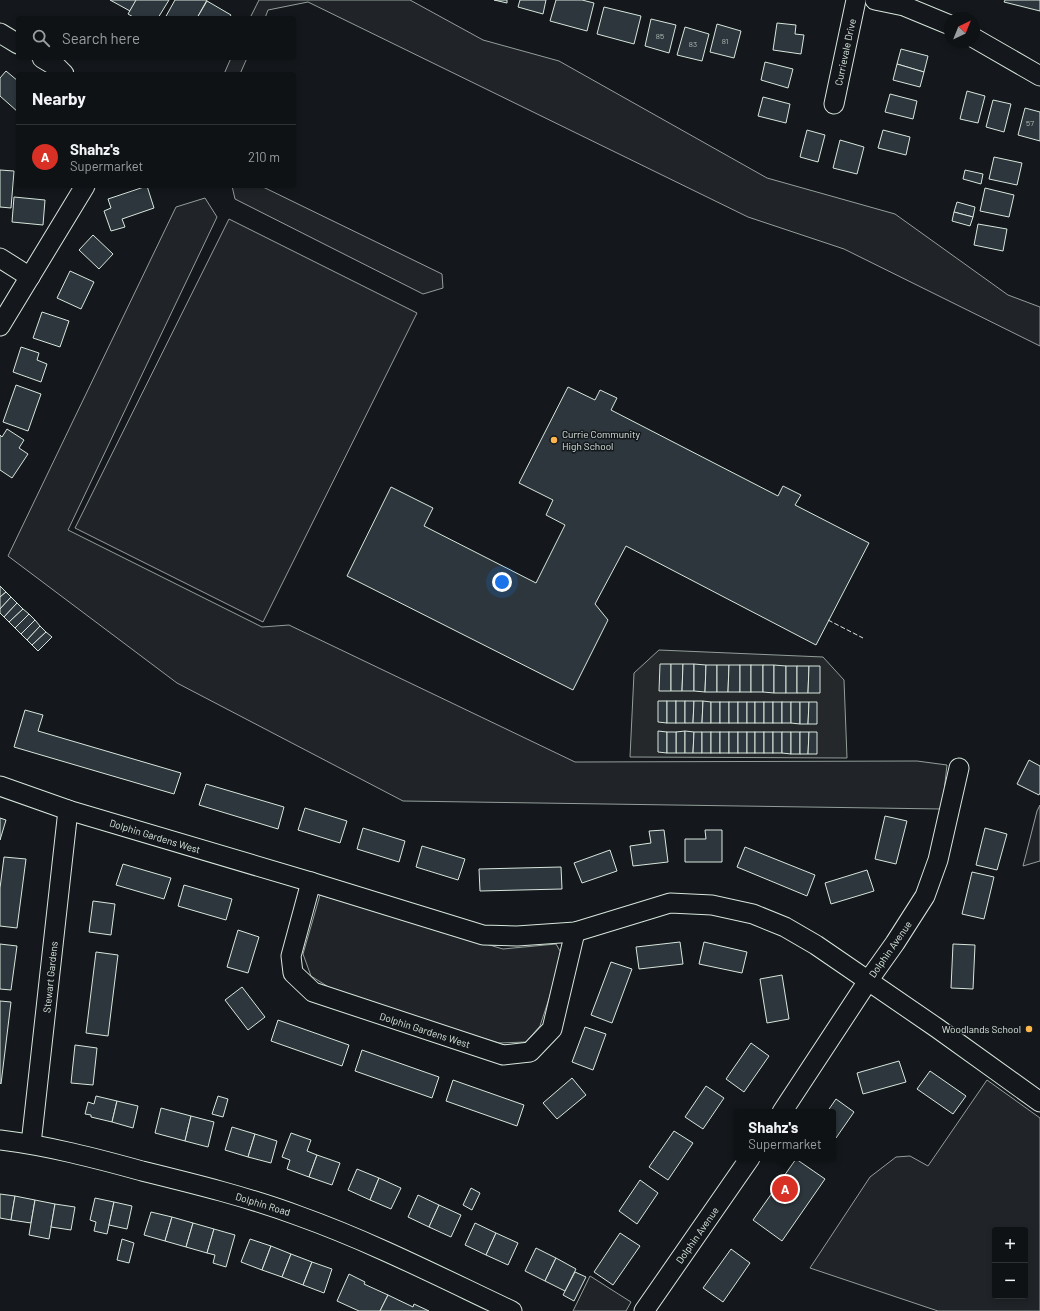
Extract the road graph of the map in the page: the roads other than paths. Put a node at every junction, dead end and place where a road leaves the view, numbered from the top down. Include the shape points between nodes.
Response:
1 (856, 0) edge
2 (875, 0) edge
3 (944, 23) edge
4 (0, 33) edge
5 (980, 41) edge
6 (16, 43) edge
7 (46, 60) edge
8 (62, 72) edge
9 (1040, 76) edge
10 (834, 104) dead end
11 (84, 188) edge
12 (0, 258) edge
13 (30, 277) junction
14 (0, 326) edge
15 (959, 768) dead end
16 (0, 786) edge
17 (68, 810) junction
18 (311, 882) junction
19 (575, 932) junction
20 (868, 981) junction
21 (1040, 1102) edge
22 (784, 1109) edge
23 (0, 1140) edge
24 (31, 1144) junction
25 (748, 1161) edge
26 (512, 1311) edge
27 (644, 1311) edge

1 - 10 street, Currievale Drive
2 - 3 street via 904,6
4 - 6 street
5 - 9 street
7 - 8 street
11 - 13 street
12 - 13 street
13 - 14 street
15 - 20 street, Dolphin Avenue via 938,860 925,896
16 - 17 street, Dolphin Gardens West
17 - 18 street, Dolphin Gardens West
17 - 24 street, Stewart Gardens
18 - 19 street, Dolphin Gardens West via 483,935 517,936
18 - 19 street, Dolphin Gardens West via 291,956 293,973 313,992 503,1055 530,1052 552,1029
19 - 20 street, Dolphin Gardens West via 670,903 712,905 753,914 785,927
20 - 21 street, Dolphin Gardens West
20 - 22 street, Dolphin Avenue
23 - 24 street, Dolphin Road
24 - 26 street, Dolphin Road via 65,1150 181,1181 300,1216
25 - 27 street, Dolphin Avenue

